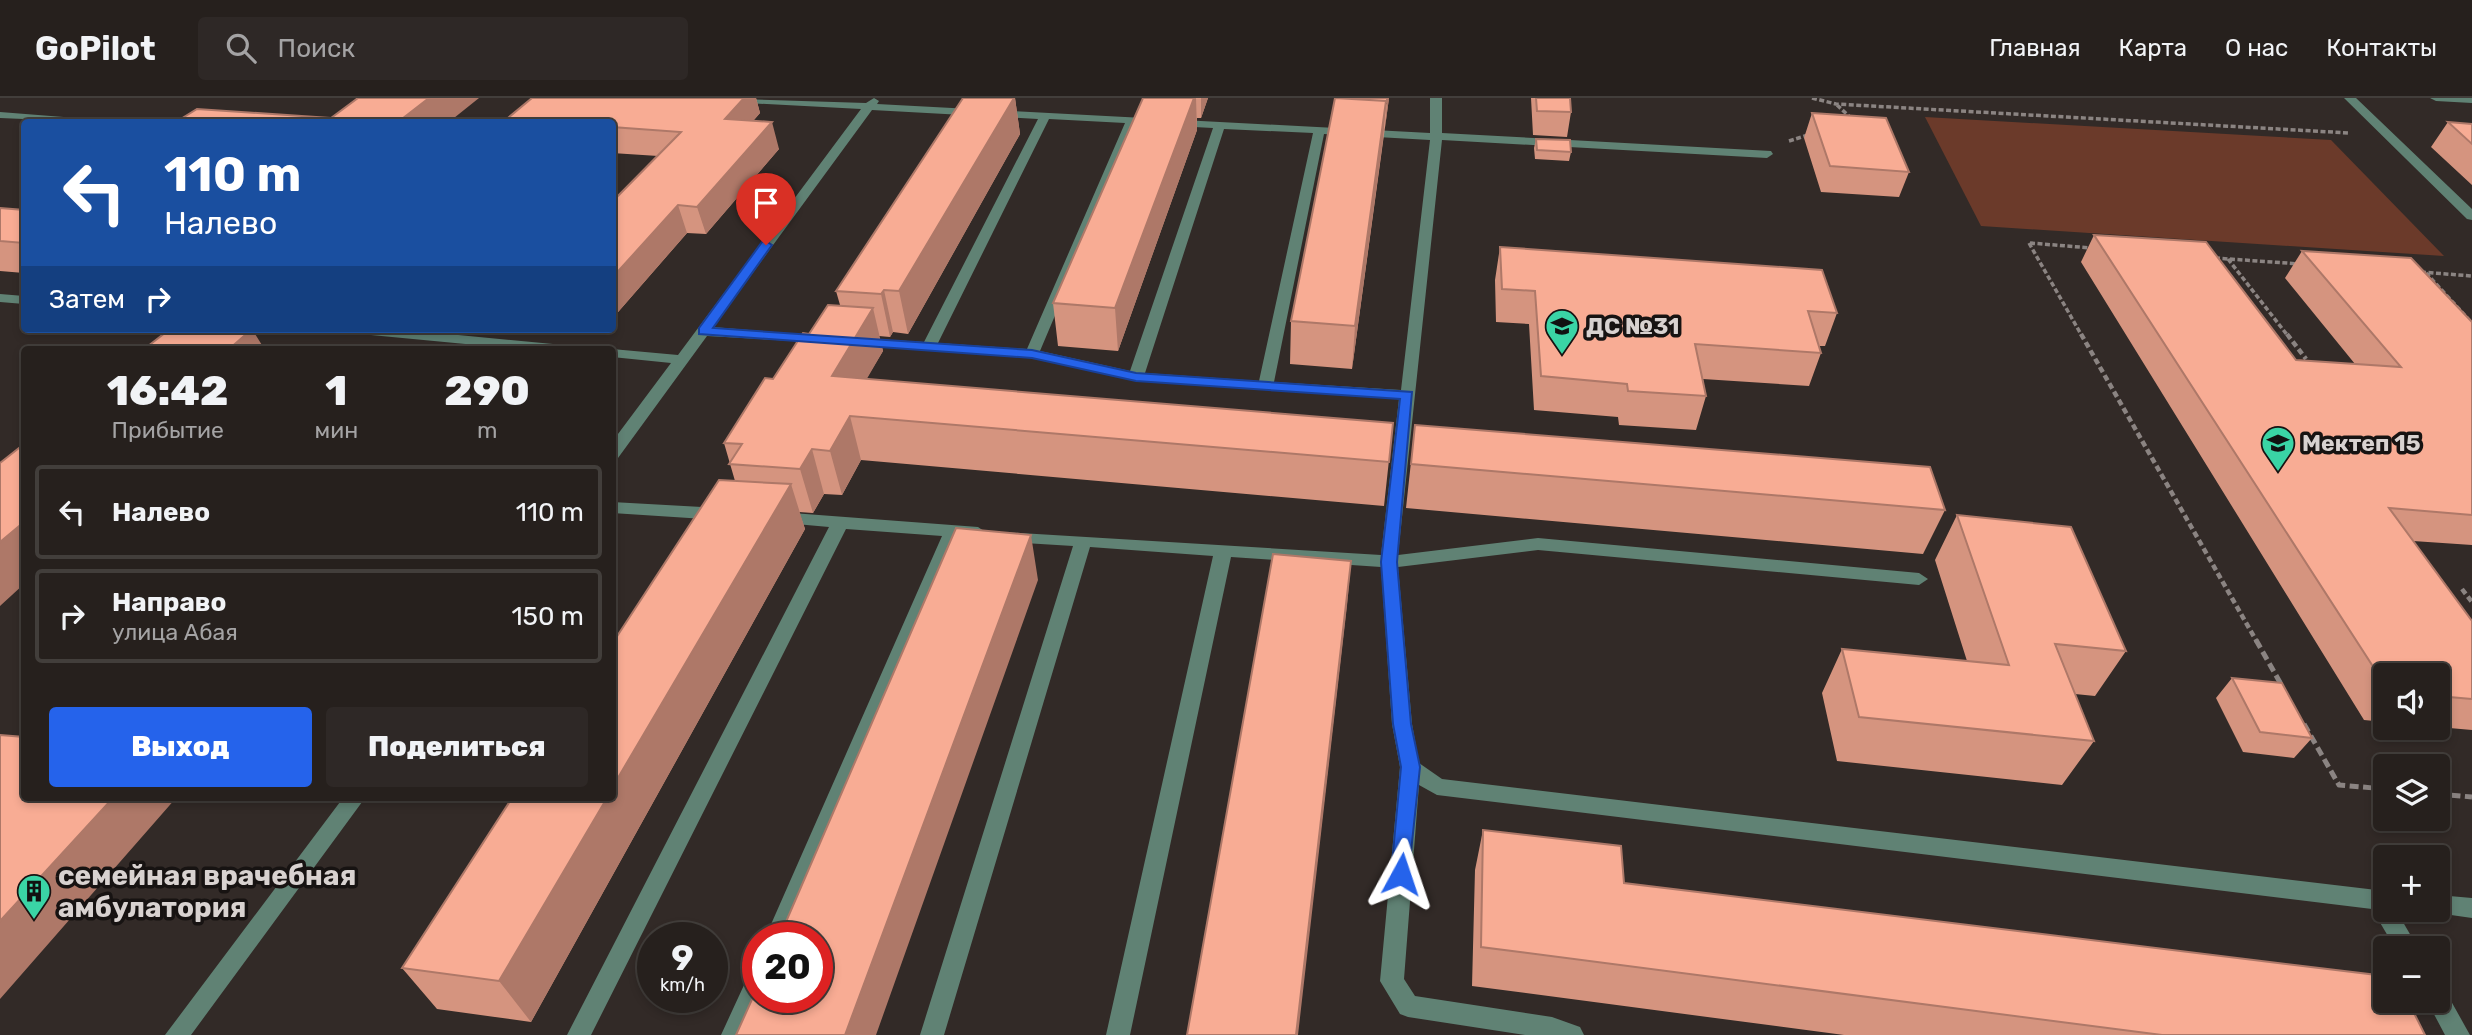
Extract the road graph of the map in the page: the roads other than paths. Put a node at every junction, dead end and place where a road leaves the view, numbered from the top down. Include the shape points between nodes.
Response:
1 (709, 98) edge
2 (916, 98) edge
3 (1436, 98) edge
4 (2350, 98) edge
5 (2437, 98) edge
6 (2472, 100) edge
7 (872, 103) edge
8 (904, 109) junction
9 (0, 116) edge
10 (1045, 117) junction
11 (44, 119) edge
12 (1131, 121) junction
13 (1219, 126) junction
14 (1319, 132) junction
15 (1436, 138) junction
16 (1767, 154) road end
17 (2472, 216) edge
18 (0, 298) edge
19 (21, 300) edge
20 (704, 331) junction
21 (390, 333) edge
22 (451, 339) junction
23 (443, 346) edge
24 (529, 346) edge
25 (929, 347) junction
26 (616, 354) edge
27 (1032, 354) junction
28 (683, 360) junction
29 (1136, 377) junction
30 (1266, 385) junction
31 (1407, 395) junction
32 (616, 449) edge
33 (616, 507) edge
34 (733, 515) edge
35 (760, 517) edge
36 (840, 523) junction
37 (953, 531) junction
38 (1083, 542) junction
39 (1223, 552) junction
40 (1389, 562) junction
41 (1919, 579) dead end
42 (1410, 767) junction
43 (353, 801) edge
44 (2373, 899) edge
45 (2450, 906) edge
46 (2472, 908) edge
47 (783, 922) edge
48 (743, 1013) edge
49 (2445, 1013) edge
50 (177, 1035) edge
51 (579, 1035) edge
52 (733, 1035) edge
53 (932, 1035) edge
54 (1118, 1035) edge
55 (1572, 1035) edge
56 (2458, 1035) edge

1 - 7 street
2 - 8 street
3 - 15 street
4 - 17 street
5 - 6 street
7 - 8 street
7 - 20 street
8 - 10 street
9 - 11 street
10 - 12 street
10 - 25 street
12 - 13 street
12 - 27 street
13 - 14 street
13 - 29 street
14 - 15 street
14 - 30 street
15 - 16 street
15 - 31 street
18 - 19 street
20 - 25 street
20 - 28 street
21 - 22 street
22 - 23 street
22 - 24 street
25 - 27 street
26 - 28 street
27 - 29 street
28 - 32 street
29 - 30 street
30 - 31 street
31 - 40 street
33 - 34 street
35 - 36 street
36 - 37 street
36 - 51 street
37 - 38 street
37 - 47 street
38 - 39 street
38 - 53 street
39 - 40 street
39 - 54 street
40 - 41 street via 1538,544
40 - 42 street via 1402,724
42 - 44 street via 1437,787
42 - 55 street via 1392,981 1408,1006
43 - 50 street
45 - 46 street
48 - 52 street
49 - 56 street

